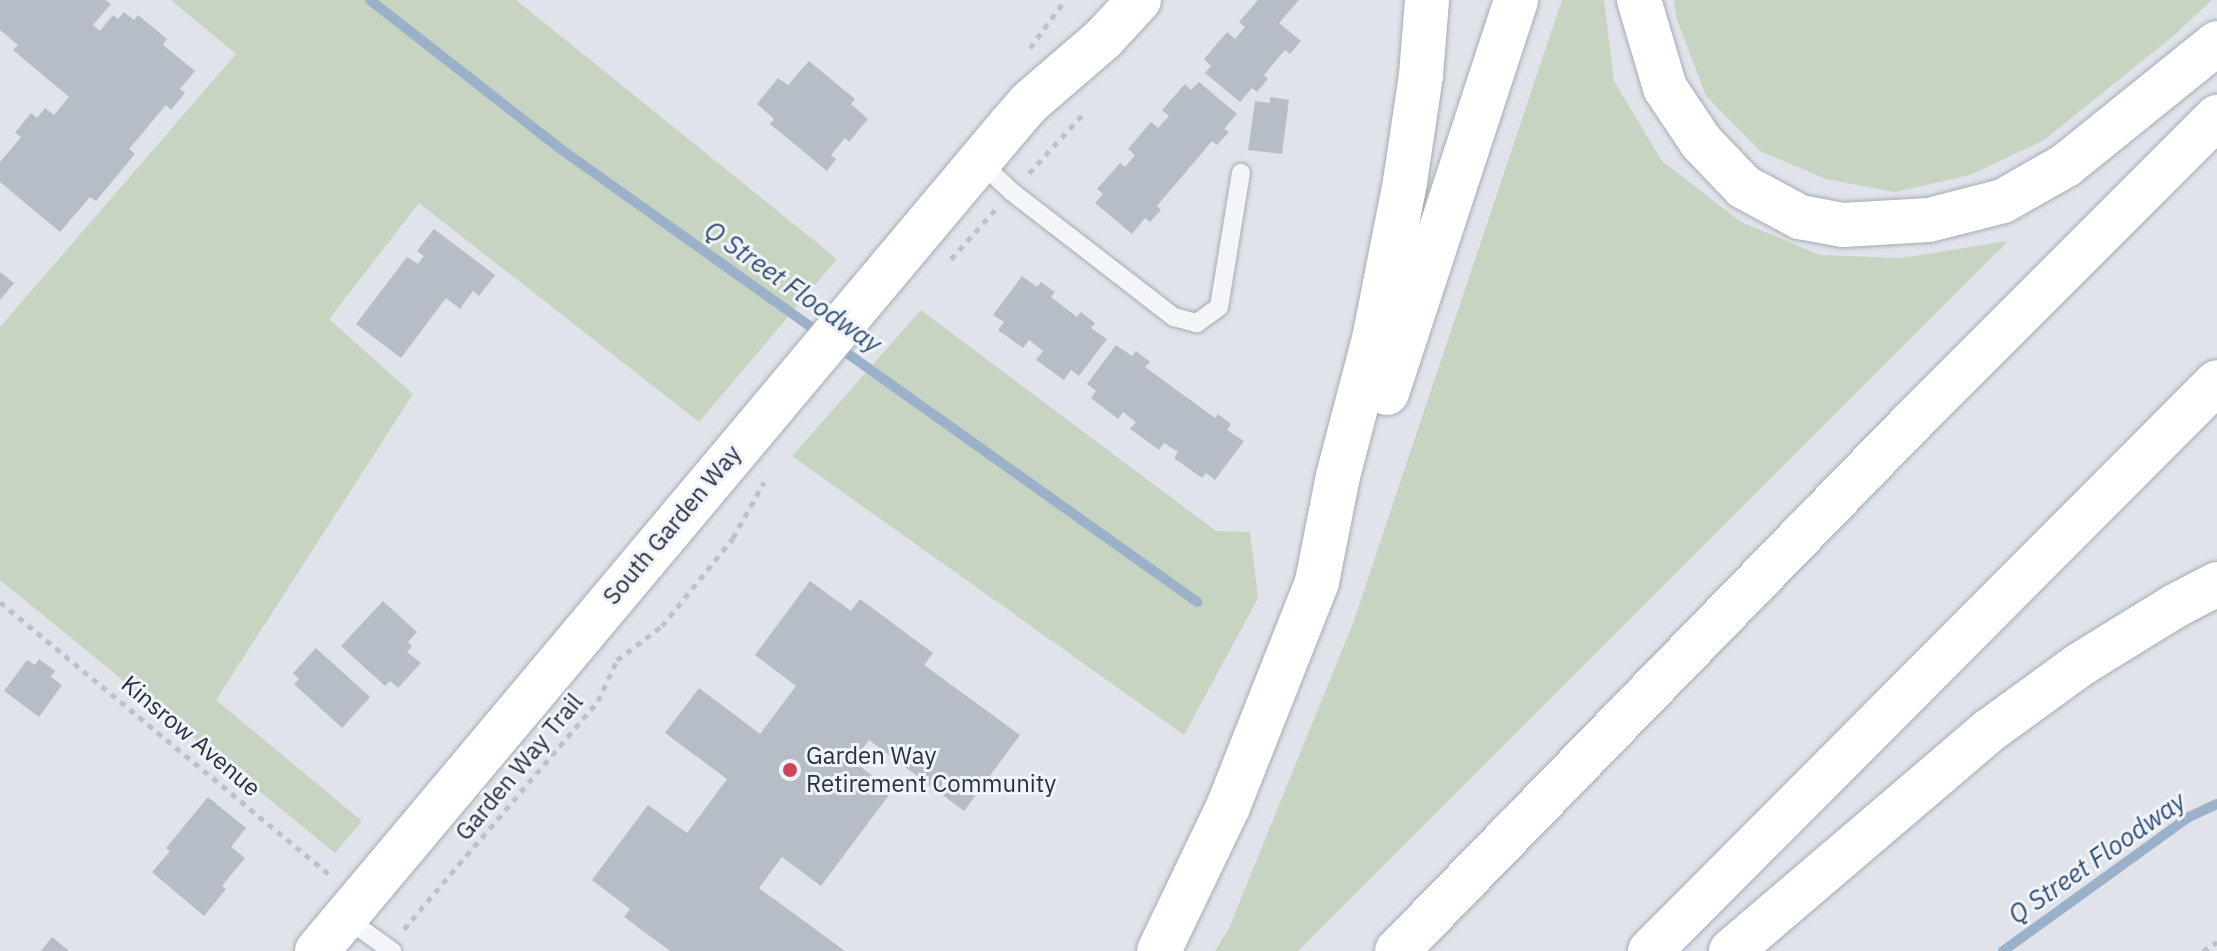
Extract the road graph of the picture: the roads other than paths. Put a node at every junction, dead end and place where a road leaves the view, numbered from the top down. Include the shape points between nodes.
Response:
1 (1100, 0) edge
2 (1139, 0) edge
3 (1427, 0) edge
4 (1516, 0) edge
5 (1639, 0) edge
6 (2217, 43) edge
7 (1030, 102) junction
8 (2217, 117) edge
9 (979, 161) junction
10 (1241, 173) dead end
11 (2217, 382) edge
12 (1317, 582) junction
13 (2217, 584) edge
14 (351, 908) junction
15 (390, 949) edge
16 (317, 951) edge
17 (1159, 951) edge
18 (1397, 951) edge
19 (1650, 951) edge
20 (1731, 951) edge

1 - 7 main road, South Garden Way
2 - 7 main road, South Garden Way
3 - 12 main road via 1405,182
4 - 12 main road via 1357,486
5 - 6 main road via 1665,88 1701,142 1744,187 1800,217 1843,225 1929,220 2003,201 2066,165
7 - 9 main road, South Garden Way
8 - 18 main road
9 - 10 lane via 1174,317 1197,323 1219,307
9 - 14 main road, South Garden Way
11 - 19 main road
12 - 17 main road via 1228,807
13 - 20 main road via 2081,664 1990,730
14 - 15 lane
14 - 16 main road, South Garden Way

